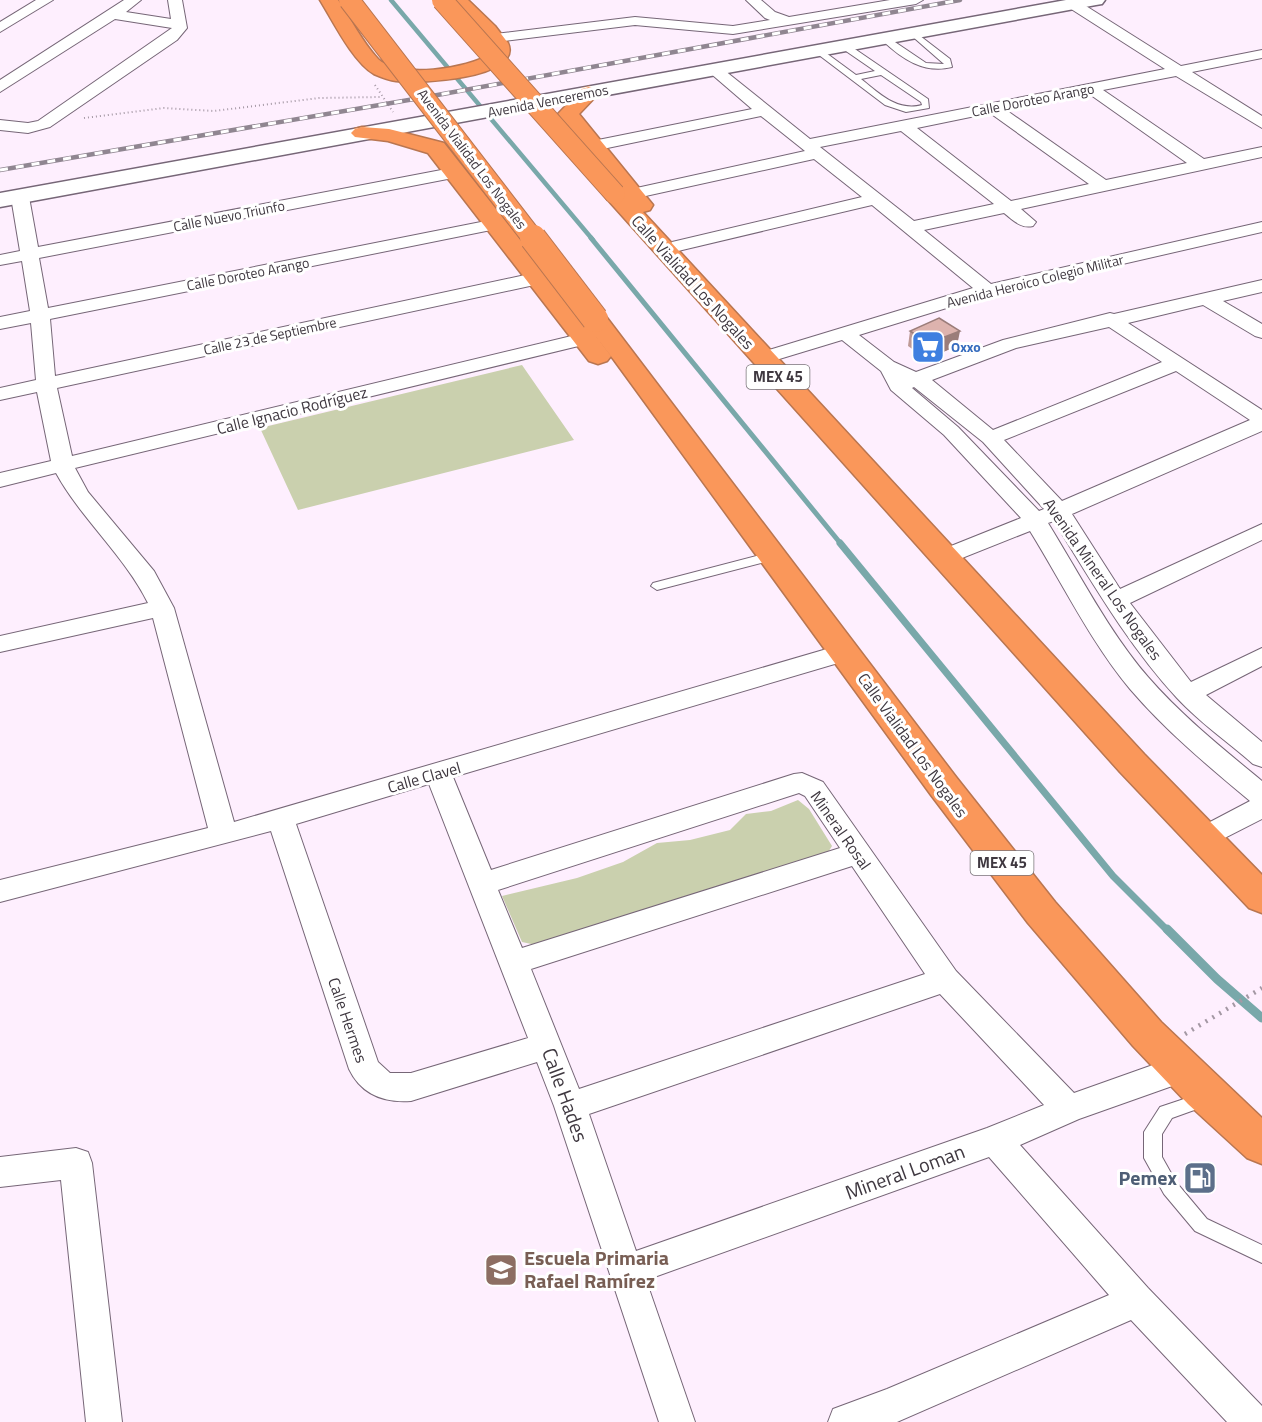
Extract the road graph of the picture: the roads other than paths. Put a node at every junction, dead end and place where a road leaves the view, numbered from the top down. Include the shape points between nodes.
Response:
1 (46, 0) edge
2 (134, 0) edge
3 (175, 0) edge
4 (329, 0) edge
5 (349, 0) edge
6 (442, 0) edge
7 (457, 0) edge
8 (753, 0) edge
9 (916, 0) edge
10 (1096, 0) edge
11 (1073, 4) junction
12 (114, 14) junction
13 (788, 21) junction
14 (0, 28) edge
15 (176, 31) junction
16 (915, 34) junction
17 (495, 38) junction
18 (886, 40) junction
19 (846, 47) junction
20 (819, 52) junction
21 (1262, 54) edge
22 (714, 69) junction
23 (1180, 71) junction
24 (882, 72) junction
25 (8, 76) edge
26 (855, 78) junction
27 (0, 87) edge
28 (1090, 88) junction
29 (589, 93) joint
30 (562, 107) junction
31 (993, 108) junction
32 (764, 111) junction
33 (1262, 123) edge
34 (412, 125) junction
35 (905, 126) junction
36 (4, 127) edge
37 (362, 134) junction
38 (593, 146) junction
39 (436, 148) junction
40 (811, 150) junction
41 (1262, 152) edge
42 (1200, 164) junction
43 (457, 172) junction
44 (1102, 185) junction
45 (624, 194) junction
46 (10, 198) edge
47 (876, 200) junction
48 (1006, 205) junction
49 (1027, 222) dead end
50 (496, 224) junction
51 (1262, 226) edge
52 (912, 227) junction
53 (678, 246) junction
54 (30, 254) junction
55 (0, 260) edge
56 (539, 278) junction
57 (1262, 286) edge
58 (987, 290) junction
59 (1206, 299) junction
60 (40, 315) junction
61 (1110, 320) junction
62 (0, 324) edge
63 (589, 329) junction
64 (1262, 332) edge
65 (846, 334) junction
66 (776, 354) junction
67 (1178, 363) junction
68 (900, 377) junction
69 (46, 384) junction
70 (0, 394) edge
71 (1262, 418) edge
72 (1262, 423) edge
73 (990, 438) junction
74 (842, 446) junction
75 (63, 466) junction
76 (0, 480) edge
77 (1059, 511) junction
78 (1035, 520) junction
79 (1262, 531) edge
80 (772, 556) junction
81 (944, 557) junction
82 (657, 586) dead end
83 (1116, 600) junction
84 (162, 608) junction
85 (0, 644) edge
86 (846, 652) junction
87 (1262, 656) edge
88 (1188, 694) junction
89 (1262, 757) edge
90 (438, 773) junction
91 (1262, 796) edge
92 (1262, 807) edge
93 (281, 819) junction
94 (224, 835) junction
95 (1201, 839) junction
96 (858, 853) junction
97 (482, 884) junction
98 (0, 891) edge
99 (1262, 898) edge
100 (515, 962) junction
101 (945, 980) junction
102 (547, 1046) junction
103 (1178, 1055) junction
104 (1207, 1098) junction
105 (570, 1106) junction
106 (1069, 1109) junction
107 (995, 1140) junction
108 (1262, 1145) edge
109 (0, 1172) edge
110 (1262, 1254) edge
111 (627, 1271) junction
112 (1136, 1300) junction
113 (893, 1414) edge
114 (104, 1422) edge
115 (677, 1422) edge
116 (846, 1422) edge
117 (1252, 1422) edge

1 - 14 street
2 - 12 street
3 - 15 street
4 - 17 highway via 371,63 396,75 427,77 469,70 499,57 501,46
5 - 63 highway, Avenida Vialidad Los Nogales / MEX 45, bridge
6 - 45 highway, MEX 45, bridge
7 - 17 highway
8 - 13 street via 770,15
9 - 13 street
10 - 11 street, Avenida Venceremos
11 - 16 street, Avenida Venceremos
11 - 23 street
12 - 15 street
12 - 25 street
13 - 17 street via 734,30 635,21
15 - 36 street via 44,124
16 - 18 street, Avenida Venceremos
16 - 18 lane via 949,65 924,68
18 - 19 street, Avenida Venceremos
19 - 20 street, Avenida Venceremos
19 - 24 lane
20 - 22 street, Avenida Venceremos
20 - 26 lane
21 - 23 street, Calle Doroteo Arango
22 - 29 street, Avenida Venceremos
22 - 32 street
23 - 28 street, Calle Doroteo Arango
23 - 33 street
24 - 26 lane
24 - 26 lane via 926,101 926,106 896,109
25 - 27 street
28 - 31 street, Calle Doroteo Arango
28 - 42 street
29 - 30 highway
30 - 34 street, Avenida Venceremos via 515,107
30 - 38 highway
31 - 35 street, Calle Doroteo Arango
31 - 44 street
32 - 38 street
32 - 40 street
34 - 37 street, Avenida Venceremos
34 - 39 highway
35 - 40 street, Calle Doroteo Arango
35 - 48 street
37 - 39 highway via 389,135
37 - 46 street, Avenida Venceremos
38 - 45 highway
39 - 43 highway
40 - 45 street, Calle Doroteo Arango
40 - 47 street
41 - 42 street
42 - 44 street
43 - 50 highway
43 - 54 street, Calle Nuevo Triunfo
44 - 48 street
45 - 53 highway
45 - 74 highway, Calle Vialidad Los Nogales / MEX 45
46 - 54 street
47 - 52 street
47 - 53 street
48 - 49 street
48 - 52 street
50 - 56 highway
50 - 60 street, Calle Doroteo Arango
51 - 58 street, Avenida Heroico Colegio Militar
52 - 58 street
53 - 66 highway
54 - 55 street, Calle Nuevo Triunfo
54 - 60 street
56 - 63 highway
56 - 69 street, Calle 23 de Septiembre
57 - 59 street
58 - 65 street, Avenida Heroico Colegio Militar
59 - 61 street
59 - 64 street
60 - 62 street, Calle Doroteo Arango
60 - 69 street
61 - 67 street
61 - 68 street via 1010,344
63 - 75 street, Calle Ignacio Rodríguez
63 - 80 highway, Calle Vialidad Los Nogales / MEX 45 via 645,381
65 - 66 street, Avenida Heroico Colegio Militar
65 - 68 street
66 - 74 highway via 800,382
67 - 71 street
67 - 73 street
68 - 73 street, Avenida Mineral Los Nogales via 949,402
68 - 78 street
69 - 70 street, Calle 23 de Septiembre
69 - 75 street
72 - 77 street
73 - 77 street, Avenida Mineral Los Nogales
74 - 81 highway, Calle Vialidad Los Nogales / MEX 45
75 - 76 street, Calle Ignacio Rodríguez
75 - 84 street via 79,495 146,576
77 - 78 street
77 - 83 street, Avenida Mineral Los Nogales
78 - 81 street
78 - 91 street via 1138,682 1189,735
79 - 83 street
80 - 82 lane
80 - 86 highway, Calle Vialidad Los Nogales / MEX 45
81 - 95 highway, Calle Vialidad Los Nogales / MEX 45
83 - 88 street, Avenida Mineral Los Nogales via 1151,651
84 - 85 street
84 - 94 street
86 - 90 street, Calle Clavel
86 - 103 highway, Calle Vialidad Los Nogales / MEX 45 via 955,803 1079,959
87 - 88 street
88 - 89 street, Avenida Mineral Los Nogales
90 - 93 street, Calle Clavel
90 - 97 street, Calle Hades
92 - 95 street
93 - 94 street, Calle Clavel
93 - 102 street, Calle Hermes via 364,1070 372,1079 395,1088 411,1087
94 - 98 street, Calle Clavel
95 - 99 highway, Calle Vialidad Los Nogales / MEX 45
96 - 97 street, Mineral Rosal via 814,789 802,783
96 - 100 street
96 - 101 street, Mineral Rosal
97 - 100 street, Calle Hades
100 - 102 street, Calle Hades
101 - 105 street
101 - 106 street, Mineral Rosal
102 - 105 street, Calle Hades
103 - 104 highway, Calle Vialidad Los Nogales / MEX 45
103 - 106 street, Mineral Loman
104 - 108 highway, Calle Vialidad Los Nogales / MEX 45
104 - 110 lane via 1166,1112 1153,1132 1153,1158 1170,1188 1201,1225
105 - 111 street, Calle Hades
106 - 107 street, Mineral Loman
107 - 111 street, Mineral Loman
107 - 112 street
109 - 114 street via 76,1163
111 - 115 street, Calle Hades
112 - 113 street
112 - 117 street
113 - 116 street

